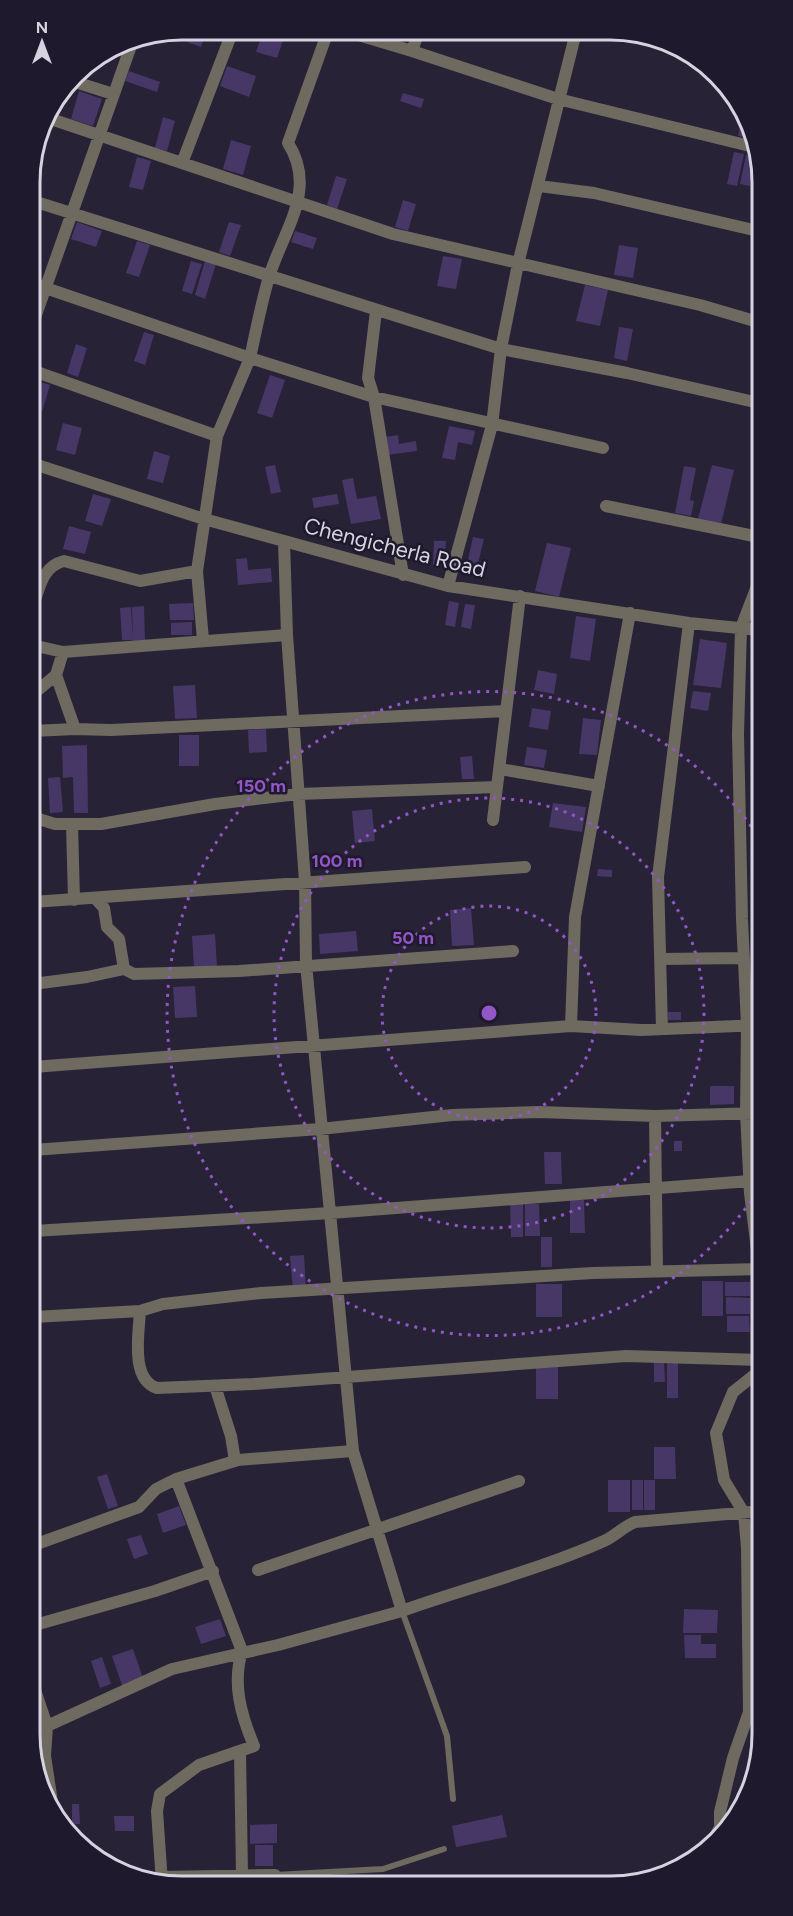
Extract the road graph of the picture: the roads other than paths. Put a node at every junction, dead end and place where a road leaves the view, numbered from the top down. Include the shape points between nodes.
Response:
1 (416, 40) edge
2 (574, 40) edge
3 (229, 41) edge
4 (325, 41) edge
5 (377, 41) edge
6 (129, 51) edge
7 (412, 51) junction
8 (81, 84) edge
9 (113, 94) junction
10 (558, 99) junction
11 (55, 120) edge
12 (99, 135) junction
13 (748, 146) edge
14 (182, 163) junction
15 (539, 186) junction
16 (298, 203) junction
17 (41, 204) edge
18 (71, 214) junction
19 (752, 230) edge
20 (518, 264) junction
21 (269, 277) junction
22 (41, 287) edge
23 (45, 288) junction
24 (41, 300) edge
25 (376, 311) junction
26 (752, 320) edge
27 (501, 350) junction
28 (250, 358) junction
29 (41, 374) edge
30 (374, 397) junction
31 (752, 400) edge
32 (492, 425) junction
33 (217, 436) junction
34 (603, 448) dead end
35 (41, 466) edge
36 (606, 506) dead end
37 (204, 519) junction
38 (752, 536) edge
39 (284, 542) junction
40 (197, 571) junction
41 (403, 575) junction
42 (41, 583) edge
43 (448, 586) junction
44 (520, 596) junction
45 (752, 599) edge
46 (630, 613) junction
47 (689, 623) junction
48 (741, 628) junction
49 (752, 629) edge
50 (287, 635) junction
51 (203, 640) junction
52 (41, 647) edge
53 (63, 652) junction
54 (56, 675) junction
55 (41, 688) edge
56 (506, 711) junction
57 (292, 720) junction
58 (75, 729) junction
59 (41, 731) edge
60 (500, 769) junction
61 (599, 786) junction
62 (497, 787) junction
63 (298, 794) junction
64 (41, 820) edge
65 (493, 820) dead end
66 (72, 824) junction
67 (525, 867) dead end
68 (305, 881) junction
69 (96, 898) junction
70 (74, 900) junction
71 (41, 902) edge
72 (513, 951) dead end
73 (744, 958) junction
74 (661, 959) junction
75 (306, 964) junction
76 (124, 969) junction
77 (40, 983) edge
78 (747, 1025) junction
79 (752, 1025) edge
80 (571, 1026) junction
81 (662, 1029) junction
82 (312, 1046) junction
83 (40, 1066) edge
84 (746, 1113) junction
85 (752, 1113) edge
86 (655, 1116) junction
87 (320, 1129) junction
88 (40, 1149) edge
89 (752, 1170) edge
90 (654, 1189) junction
91 (752, 1189) edge
92 (331, 1213) junction
93 (40, 1232) edge
94 (752, 1269) edge
95 (657, 1271) junction
96 (336, 1290) junction
97 (140, 1311) junction
98 (40, 1317) edge
99 (752, 1360) edge
100 (346, 1376) junction
101 (752, 1377) edge
102 (215, 1386) junction
103 (353, 1450) junction
104 (235, 1461) junction
105 (176, 1479) junction
106 (519, 1481) dead end
107 (752, 1512) edge
108 (744, 1513) junction
109 (376, 1530) junction
110 (40, 1543) edge
111 (213, 1570) junction
112 (258, 1570) dead end
113 (402, 1611) junction
114 (40, 1624) edge
115 (242, 1651) junction
116 (41, 1727) edge
117 (240, 1751) junction
118 (49, 1782) edge
119 (453, 1799) dead end
120 (720, 1824) edge
121 (444, 1849) dead end
122 (162, 1874) edge
123 (242, 1875) junction
124 (275, 1875) joint
125 (226, 1876) edge

1 - 7 street
2 - 10 street
3 - 14 street
4 - 16 street via 288,143 298,159
5 - 7 street
6 - 9 street
7 - 10 street
8 - 9 street
9 - 12 street
10 - 13 street
10 - 15 street
11 - 12 street
12 - 14 street
12 - 18 street
14 - 16 street
15 - 19 street via 594,193
15 - 20 street
16 - 20 street via 393,234
16 - 21 street
17 - 18 street
18 - 21 street
18 - 23 street
20 - 26 street
20 - 27 street
21 - 25 street
21 - 28 street
22 - 23 street
23 - 24 street
23 - 28 street
25 - 27 street
25 - 30 street via 368,378
27 - 31 street
27 - 32 street
28 - 30 street
28 - 33 street
29 - 33 street
30 - 32 street
30 - 41 street
32 - 34 street
32 - 43 street
33 - 37 street
35 - 37 street, Chengicherla Road
36 - 38 street
37 - 39 street, Chengicherla Road
37 - 40 street
39 - 41 street, Chengicherla Road
39 - 50 street
40 - 42 street via 140,581 64,561 53,564
40 - 51 street
41 - 43 street, Chengicherla Road
43 - 44 street, Chengicherla Road
44 - 46 street, Chengicherla Road
44 - 56 street
45 - 48 street
46 - 47 street, Chengicherla Road
46 - 61 street
47 - 48 street, Chengicherla Road
47 - 74 street via 658,877
48 - 49 street, Chengicherla Road
48 - 73 street via 738,734
50 - 51 street
50 - 57 street
51 - 53 street
52 - 53 street
53 - 54 street
54 - 55 street
54 - 58 street
56 - 57 street
56 - 60 street
57 - 58 street
57 - 63 street
58 - 59 street
60 - 61 street
60 - 62 street
61 - 80 street via 575,917
62 - 63 street
62 - 65 street
63 - 66 street via 101,824
63 - 68 street
64 - 66 street
66 - 70 street
67 - 68 street
68 - 69 street
68 - 75 street
69 - 70 street
69 - 76 street via 104,908 107,927 119,939
70 - 71 street
72 - 75 street
73 - 74 street
73 - 78 street
74 - 81 street
75 - 76 street via 180,973 134,974
75 - 82 street
76 - 77 street
78 - 79 street
78 - 81 street
78 - 84 street
80 - 81 street
80 - 82 street
82 - 83 street
82 - 87 street
84 - 85 street
84 - 86 street
84 - 89 street
86 - 87 street via 539,1112 452,1115
86 - 90 street
87 - 88 street
87 - 92 street
90 - 91 street
90 - 92 street
90 - 95 street
92 - 93 street
92 - 96 street
94 - 95 street
95 - 96 street
96 - 97 street via 261,1293 163,1304
96 - 100 street
97 - 98 street
97 - 102 street via 138,1349 143,1379 148,1385
99 - 100 street via 626,1356
100 - 102 street
100 - 103 street
101 - 108 street via 733,1392 716,1433 724,1480
102 - 104 street
103 - 104 street
103 - 109 street
104 - 105 street
105 - 110 street via 156,1489 139,1507
105 - 111 street
106 - 109 street
107 - 108 street
108 - 113 street via 635,1522 606,1539 552,1561
108 - 120 street via 749,1712 733,1758
109 - 112 street
109 - 113 street
111 - 114 street
111 - 115 street
113 - 115 street
113 - 119 lane via 447,1736
115 - 116 street via 172,1669
115 - 117 street via 236,1672 238,1698 254,1746
116 - 118 street
117 - 122 street via 200,1766 160,1794 157,1811
117 - 123 street
121 - 124 lane via 383,1869
123 - 124 street
123 - 125 street

